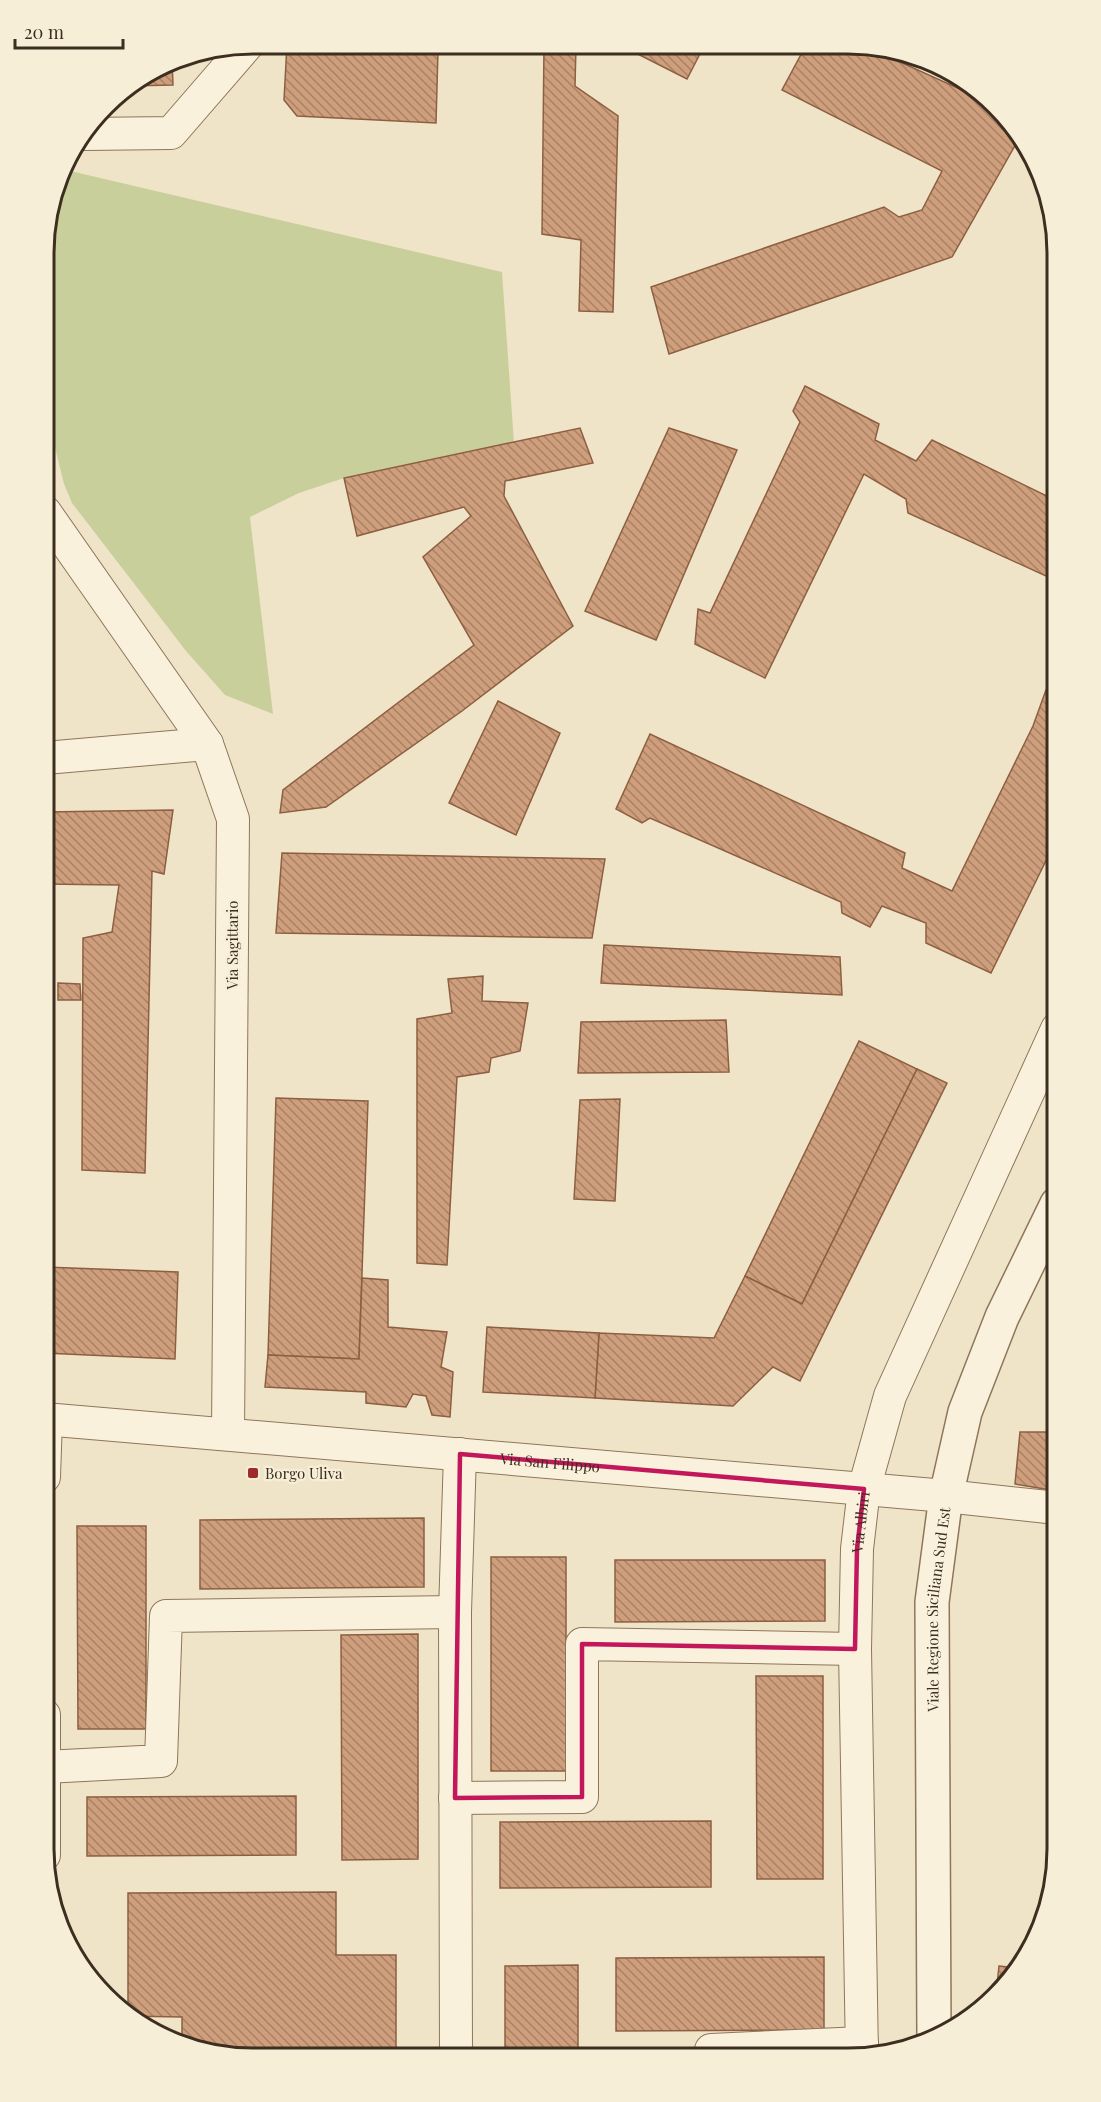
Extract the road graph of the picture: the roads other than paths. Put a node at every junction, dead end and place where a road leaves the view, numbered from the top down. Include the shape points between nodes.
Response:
1 (239, 55) edge
2 (94, 134) edge
3 (54, 525) edge
4 (207, 744) junction
5 (54, 757) edge
6 (1047, 1051) edge
7 (1047, 1225) edge
8 (54, 1420) edge
9 (228, 1434) junction
10 (460, 1454) junction
11 (864, 1489) junction
12 (946, 1496) junction
13 (1047, 1507) edge
14 (456, 1612) junction
15 (855, 1649) junction
16 (54, 1767) edge
17 (456, 1798) junction
18 (934, 2029) edge
19 (862, 2047) edge
20 (456, 2048) edge

1 - 2 street via 171,133
3 - 4 street, Via Sagittario
4 - 5 street
4 - 9 street, Via Sagittario via 233,819
6 - 11 street, Via Albiri via 890,1396
7 - 12 street, Viale Regione Siciliana Sud Est via 1002,1317 969,1401
8 - 9 street, Via San Filippo
9 - 10 street, Via San Filippo
10 - 11 street, Via San Filippo
10 - 14 street
11 - 12 street, Via San Filippo
11 - 15 street, Via Albiri via 857,1549
12 - 13 street, Via San Filippo
12 - 18 street, Viale Regione Siciliana Sud Est via 933,1602
14 - 16 street via 166,1616 161,1761
14 - 17 street
15 - 17 street via 582,1644 582,1797
15 - 19 street, Via Albiri
17 - 20 street

